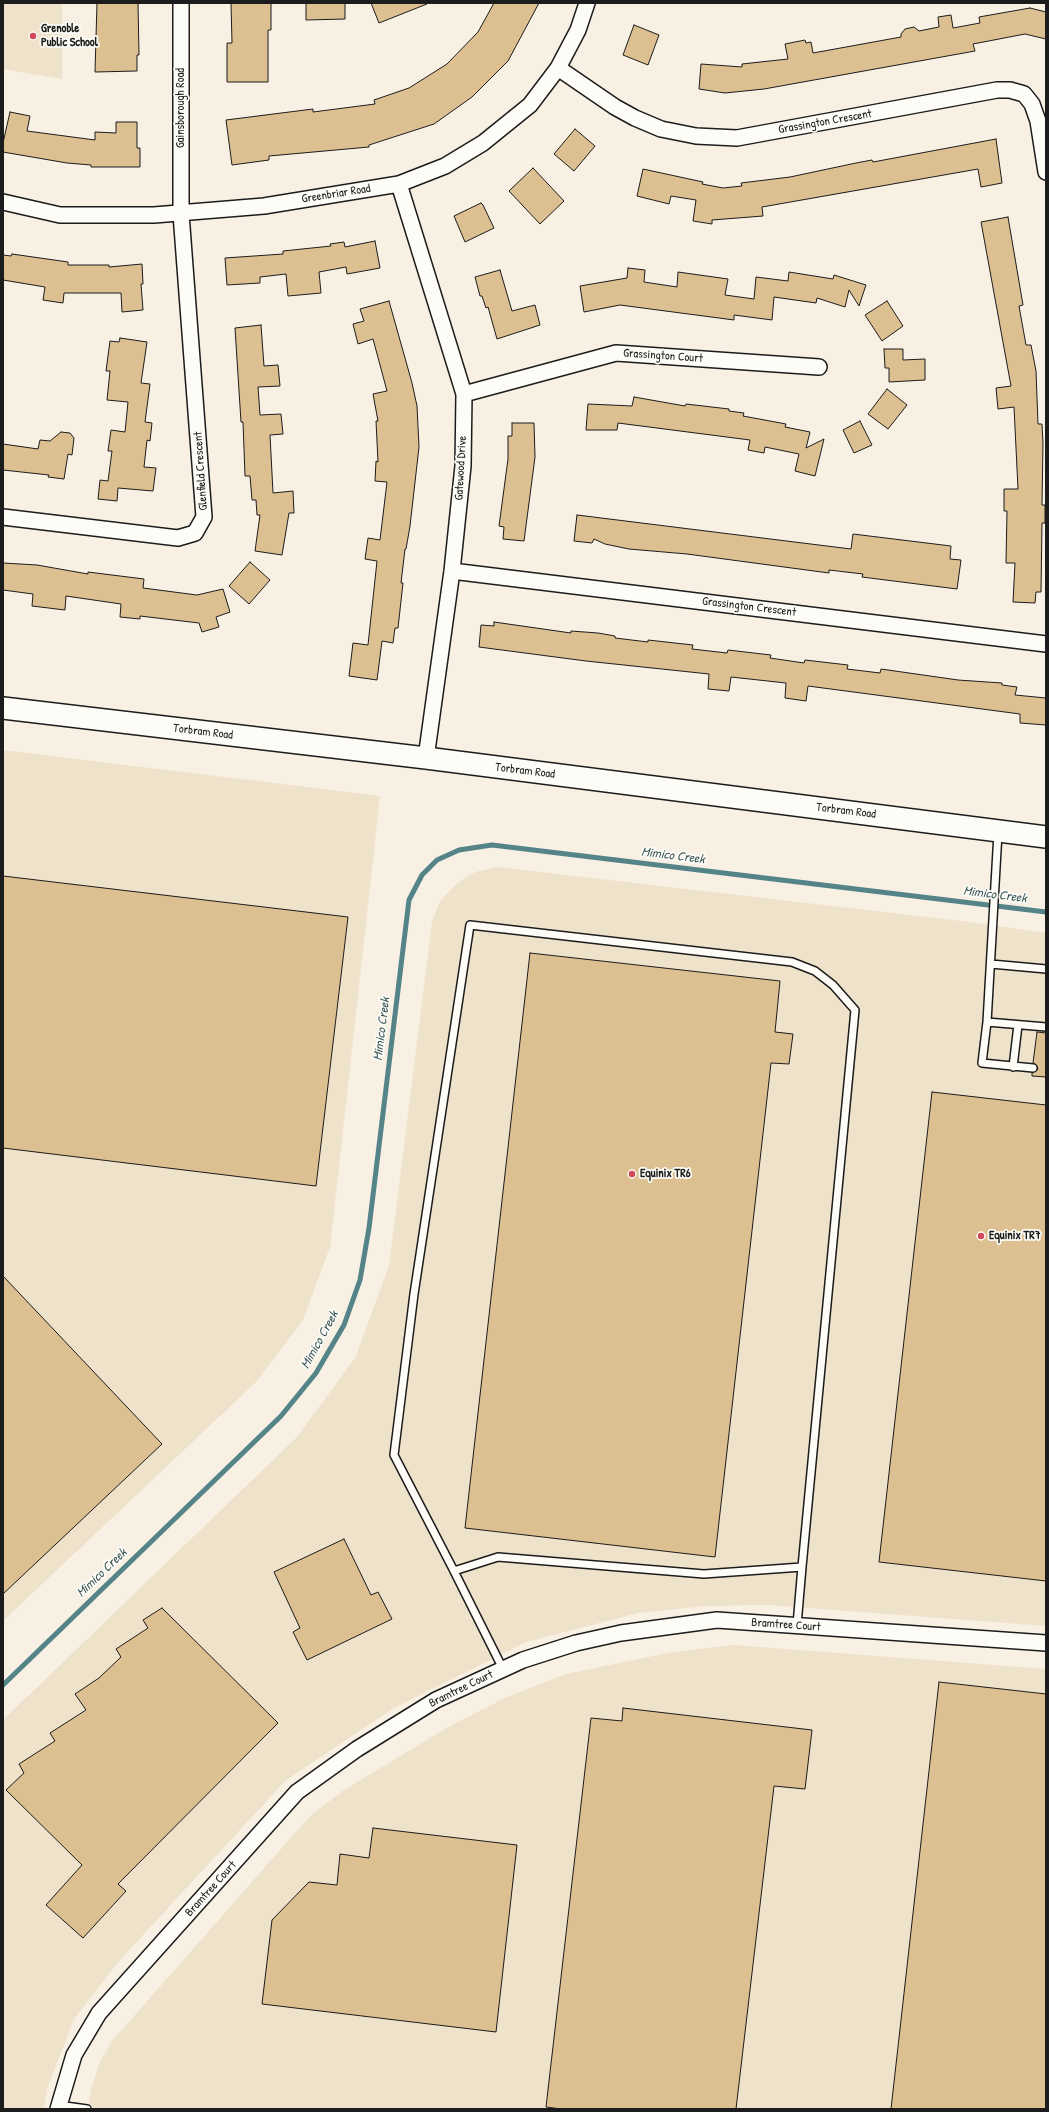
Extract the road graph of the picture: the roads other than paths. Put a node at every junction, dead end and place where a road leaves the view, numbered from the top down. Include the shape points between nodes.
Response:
1 (181, 3) edge
2 (587, 3) edge
3 (558, 68) junction
4 (1046, 172) edge
5 (399, 184) junction
6 (3, 202) edge
7 (181, 214) junction
8 (819, 367) dead end
9 (464, 394) junction
10 (3, 517) edge
11 (452, 570) junction
12 (1046, 644) edge
13 (3, 708) edge
14 (426, 758) junction
15 (998, 830) junction
16 (1046, 837) edge
17 (991, 964) junction
18 (1045, 970) edge
19 (987, 1022) junction
20 (1018, 1024) junction
21 (1046, 1027) edge
22 (1013, 1067) junction
23 (1033, 1068) dead end
24 (802, 1568) junction
25 (454, 1571) junction
26 (797, 1625) junction
27 (1046, 1643) edge
28 (503, 1669) junction
29 (58, 2107) edge
30 (87, 2109) edge

1 - 7 street, Gainsborough Road
2 - 3 street, Greenbriar Road via 578,30
3 - 4 street, Grassington Crescent via 635,118 662,129 696,136 737,138 997,90 1010,90 1024,94 1032,104 1038,121
3 - 5 street, Greenbriar Road via 530,105 483,143 445,166
5 - 7 street, Greenbriar Road via 264,206
5 - 9 street, Gatewood Drive
6 - 7 street, Greenbriar Road via 60,215
7 - 10 street, Glenfield Crescent via 204,517 195,533 178,538
8 - 9 street, Grassington Court via 616,353
9 - 11 street, Gatewood Drive via 462,466
11 - 12 street, Grassington Crescent
11 - 14 street, Gatewood Drive
13 - 14 main road, Torbram Road
14 - 15 main road, Torbram Road
15 - 16 main road, Torbram Road
15 - 17 lane
17 - 18 lane
17 - 19 lane
19 - 20 lane
19 - 22 lane via 982,1063
20 - 21 lane
20 - 22 lane
22 - 23 lane
24 - 25 lane via 704,1574 498,1557
24 - 25 lane via 855,1010 834,985 815,971 792,962 470,925 414,1294 394,1455
24 - 26 lane
25 - 28 lane
26 - 27 street, Bramtree Court
26 - 28 street, Bramtree Court via 716,1620 621,1633 576,1643
28 - 29 street, Bramtree Court via 436,1700 357,1749 297,1792 99,2013 74,2055
29 - 30 lane

